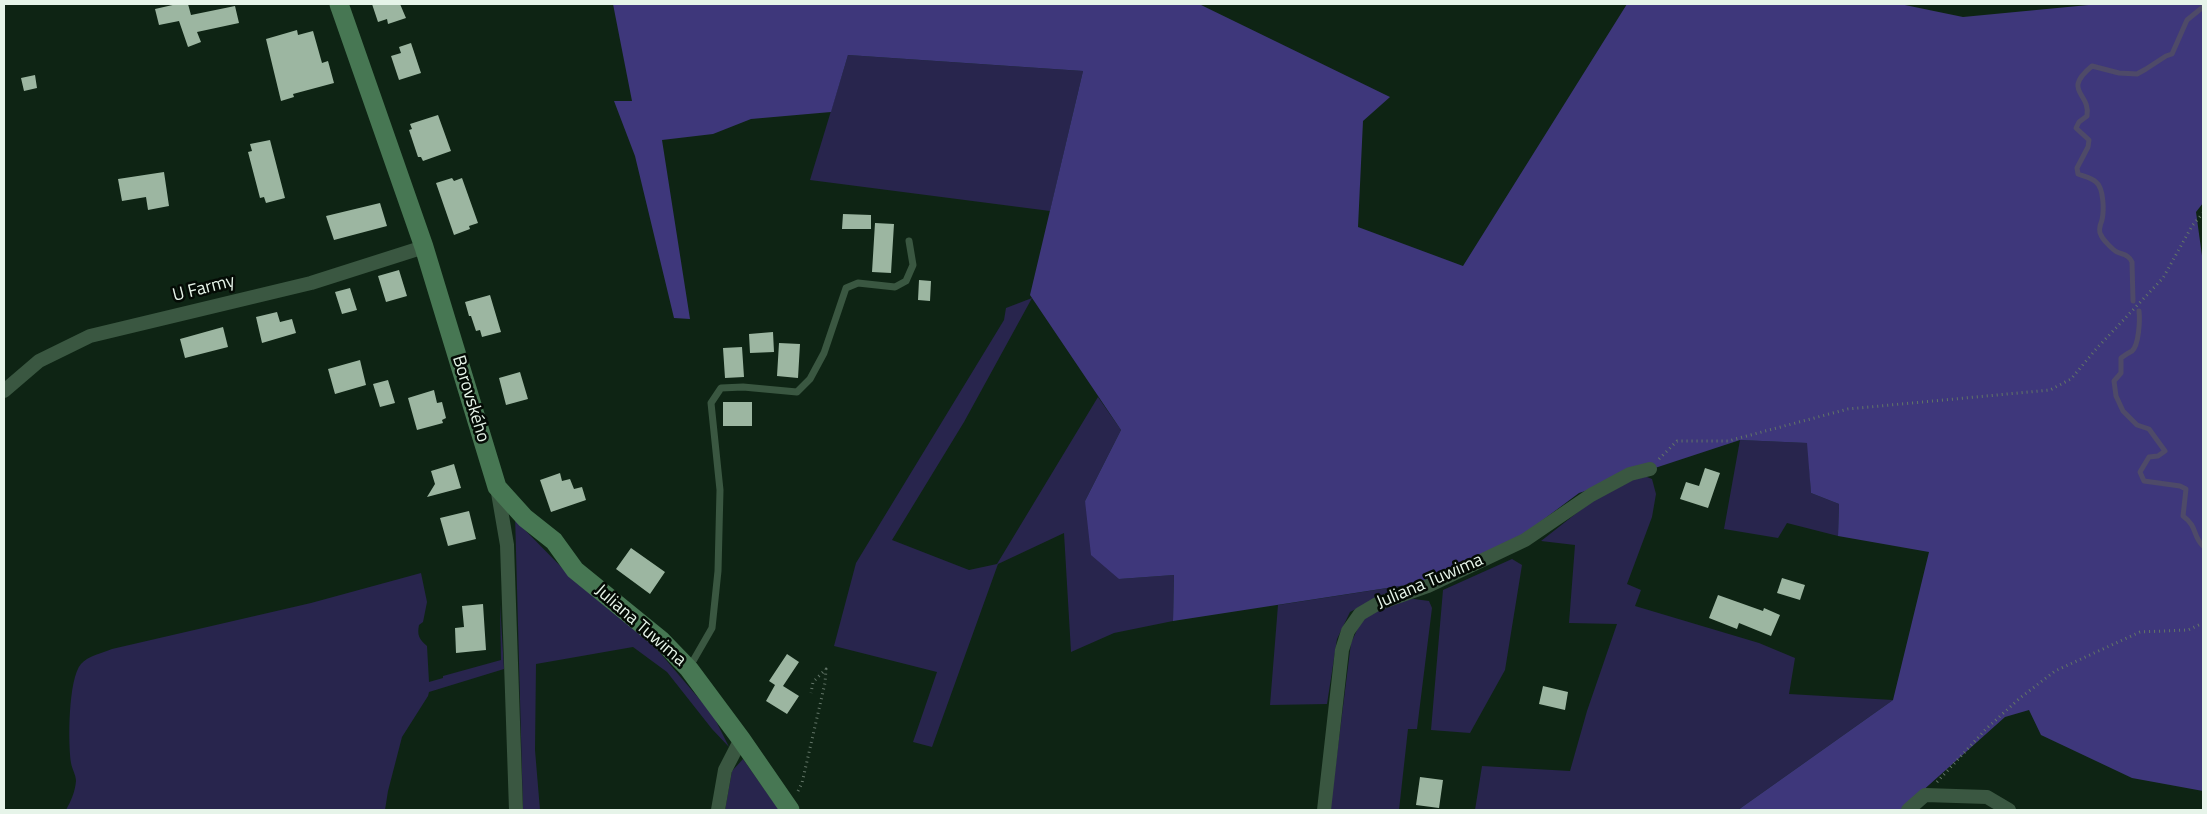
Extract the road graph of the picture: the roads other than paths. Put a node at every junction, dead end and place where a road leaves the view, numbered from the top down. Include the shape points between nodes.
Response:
1 (339, 4) edge
2 (909, 241) dead end
3 (424, 247) junction
4 (4, 391) edge
5 (1650, 468) road end
6 (497, 486) junction
7 (525, 518) junction
8 (504, 530) junction
9 (689, 669) junction
10 (741, 739) junction
11 (793, 803) edge
12 (516, 810) edge
13 (718, 810) edge
14 (1324, 810) edge
15 (1908, 810) edge
16 (2010, 810) edge

1 - 3 main road, Borovského
2 - 9 lane via 912,264 906,281 895,287 858,283 846,288 824,353 810,379 797,392 720,388 711,403 720,490 718,571 712,628
3 - 4 street, U Farmy via 312,283 90,336 39,361
3 - 6 main road, Borovského
5 - 14 street, Juliana Tuwima via 1630,474 1591,495 1525,540 1360,614 1348,631 1342,650
6 - 7 main road, Juliana Tuwima
6 - 8 street, Borovského
7 - 8 street
7 - 9 main road, Juliana Tuwima via 554,540 575,570 661,640
8 - 12 street, Borovského
9 - 10 main road, Juliana Tuwima
10 - 11 main road, Juliana Tuwima
10 - 13 street via 725,770
15 - 16 street via 1925,796 1987,797

